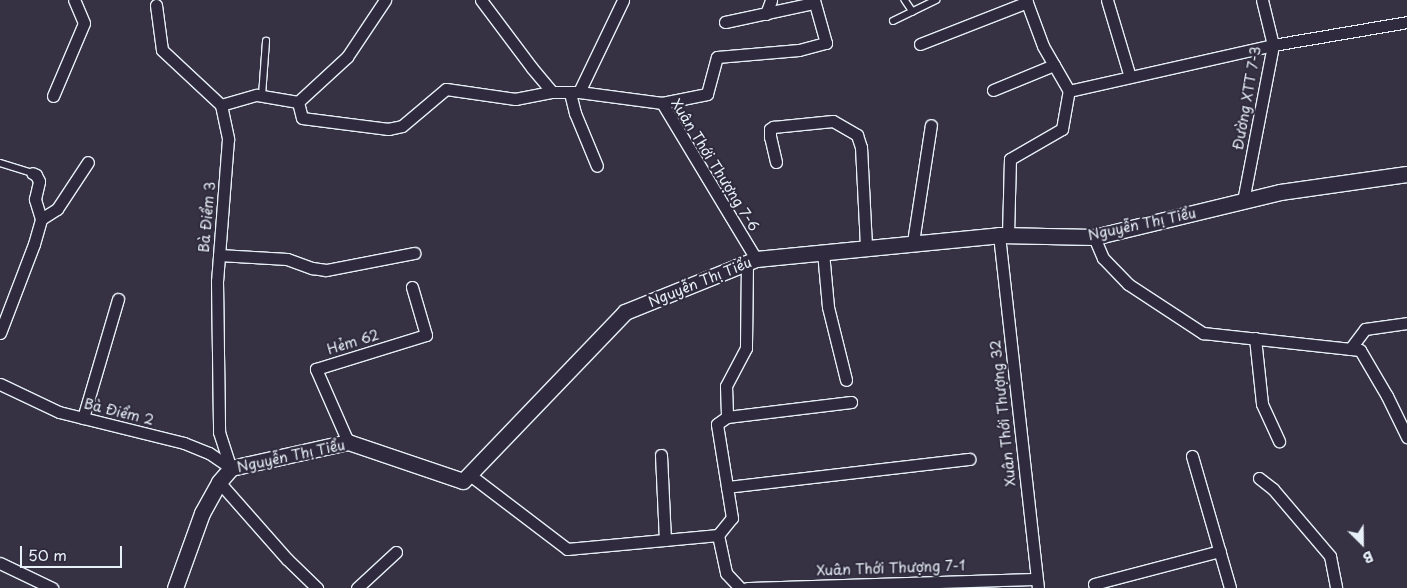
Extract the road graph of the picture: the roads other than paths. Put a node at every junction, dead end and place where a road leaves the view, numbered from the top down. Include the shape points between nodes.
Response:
1 (74, 0) edge
2 (145, 0) edge
3 (386, 0) edge
4 (481, 0) edge
5 (623, 0) edge
6 (771, 0) edge
7 (905, 0) edge
8 (936, 0) edge
9 (1107, 0) edge
10 (1262, 0) edge
11 (1026, 1) edge
12 (814, 2) edge
13 (157, 3) edge
14 (912, 12) junction
15 (766, 14) junction
16 (893, 21) dead end
17 (725, 22) dead end
18 (1407, 22) edge
19 (266, 40) dead end
20 (920, 44) dead end
21 (1273, 45) junction
22 (1054, 65) junction
23 (1130, 78) junction
24 (993, 90) dead end
25 (1069, 91) junction
26 (552, 92) junction
27 (574, 92) junction
28 (53, 96) dead end
29 (262, 96) junction
30 (298, 102) junction
31 (662, 103) junction
32 (221, 105) junction
33 (930, 125) dead end
34 (88, 162) dead end
35 (776, 162) dead end
36 (0, 163) edge
37 (598, 166) dead end
38 (32, 173) joint
39 (1407, 174) edge
40 (1243, 201) junction
41 (41, 219) junction
42 (1004, 235) junction
43 (1094, 237) junction
44 (913, 242) junction
45 (866, 247) junction
46 (823, 252) junction
47 (414, 253) dead end
48 (219, 255) junction
49 (752, 261) junction
50 (412, 287) dead end
51 (118, 299) dead end
52 (1407, 323) edge
53 (0, 333) edge
54 (1255, 338) junction
55 (1350, 349) junction
56 (846, 380) dead end
57 (0, 384) edge
58 (851, 402) dead end
59 (1402, 414) edge
60 (727, 417) junction
61 (83, 418) junction
62 (1407, 437) edge
63 (1278, 441) dead end
64 (348, 442) junction
65 (661, 455) dead end
66 (1192, 456) dead end
67 (969, 459) dead end
68 (230, 468) junction
69 (470, 475) junction
70 (1259, 478) dead end
71 (218, 482) junction
72 (727, 487) junction
73 (718, 535) junction
74 (665, 540) junction
75 (1220, 551) junction
76 (396, 552) dead end
77 (0, 563) edge
78 (1037, 583) edge
79 (1094, 584) dead end
80 (846, 586) edge
81 (52, 588) edge
82 (175, 588) edge
83 (317, 588) edge
84 (358, 588) edge
85 (740, 588) edge
86 (748, 588) edge
87 (754, 588) edge
88 (1230, 588) edge
89 (1336, 588) edge

1 - 28 street via 84,23
2 - 13 street
3 - 30 street via 347,57
4 - 26 street
5 - 27 street
6 - 15 street
7 - 14 lane
8 - 14 lane
9 - 23 street
10 - 21 street, Đường XTT 7-3
11 - 20 street
11 - 22 street
12 - 15 street
12 - 31 street via 826,43 799,50 717,57 707,94
13 - 32 street via 162,50
14 - 16 lane
15 - 17 street
18 - 21 street
19 - 29 lane
21 - 23 street
21 - 40 street, Đường XTT 7-3
22 - 24 street
22 - 25 street
23 - 25 street
25 - 42 street, Xuân Thới Thượng 32 via 1062,129 1010,158
26 - 27 street, Xuân Thới Thượng 7-6
26 - 30 street, Xuân Thới Thượng 7-6 via 515,99 446,89 402,126 388,129 302,118
27 - 31 street, Xuân Thới Thượng 7-6
27 - 37 street via 575,113
29 - 30 street
29 - 32 street
31 - 49 street, Xuân Thới Thượng 7-6
32 - 48 street, Bà Điểm 3 via 228,139
33 - 44 street
34 - 41 street via 57,209
35 - 45 street via 770,137 773,127 833,121 857,135 861,147
36 - 38 lane
38 - 41 street via 39,181 36,199
39 - 40 street, Nguyễn Thị Tiểu via 1280,192
40 - 43 street, Nguyễn Thị Tiểu
41 - 53 street
42 - 43 street, Nguyễn Thị Tiểu
42 - 44 street, Nguyễn Thị Tiểu
42 - 78 street, Xuân Thới Thượng 32
43 - 54 street via 1103,258 1128,284 1203,333
44 - 45 street, Nguyễn Thị Tiểu
45 - 46 street, Nguyễn Thị Tiểu
46 - 49 street, Nguyễn Thị Tiểu
46 - 56 street via 828,307
47 - 48 street via 326,270 287,259
48 - 68 street, Bà Điểm 3 via 219,432
49 - 60 street via 746,348 726,386
49 - 69 street, Nguyễn Thị Tiểu via 625,312
50 - 64 street, Hẻm 62 via 426,335 316,369
51 - 61 street
52 - 55 street via 1365,329
54 - 55 street
54 - 63 street via 1262,404
55 - 59 street via 1360,350
57 - 61 street, Bà Điểm 2 via 59,412
58 - 60 street
59 - 62 street
60 - 72 street via 717,424
61 - 68 street, Bà Điểm 2 via 184,444 209,453
64 - 68 street, Nguyễn Thị Tiểu
64 - 69 street, Nguyễn Thị Tiểu via 464,481
65 - 74 street
66 - 75 street
67 - 72 street
68 - 71 street, Nguyễn Thị Tiểu
69 - 74 street via 567,549
70 - 89 street via 1273,489 1330,556
71 - 82 street, Nguyễn Thị Tiểu via 202,513
71 - 83 street
72 - 73 street via 732,518
73 - 74 street
73 - 85 street via 726,572
75 - 79 street
75 - 88 street
76 - 84 street
77 - 81 street
78 - 80 street, Xuân Thới Thượng 7-1
80 - 87 street, Xuân Thới Thượng 7-1
86 - 87 street, Xuân Thới Thượng 7-1

